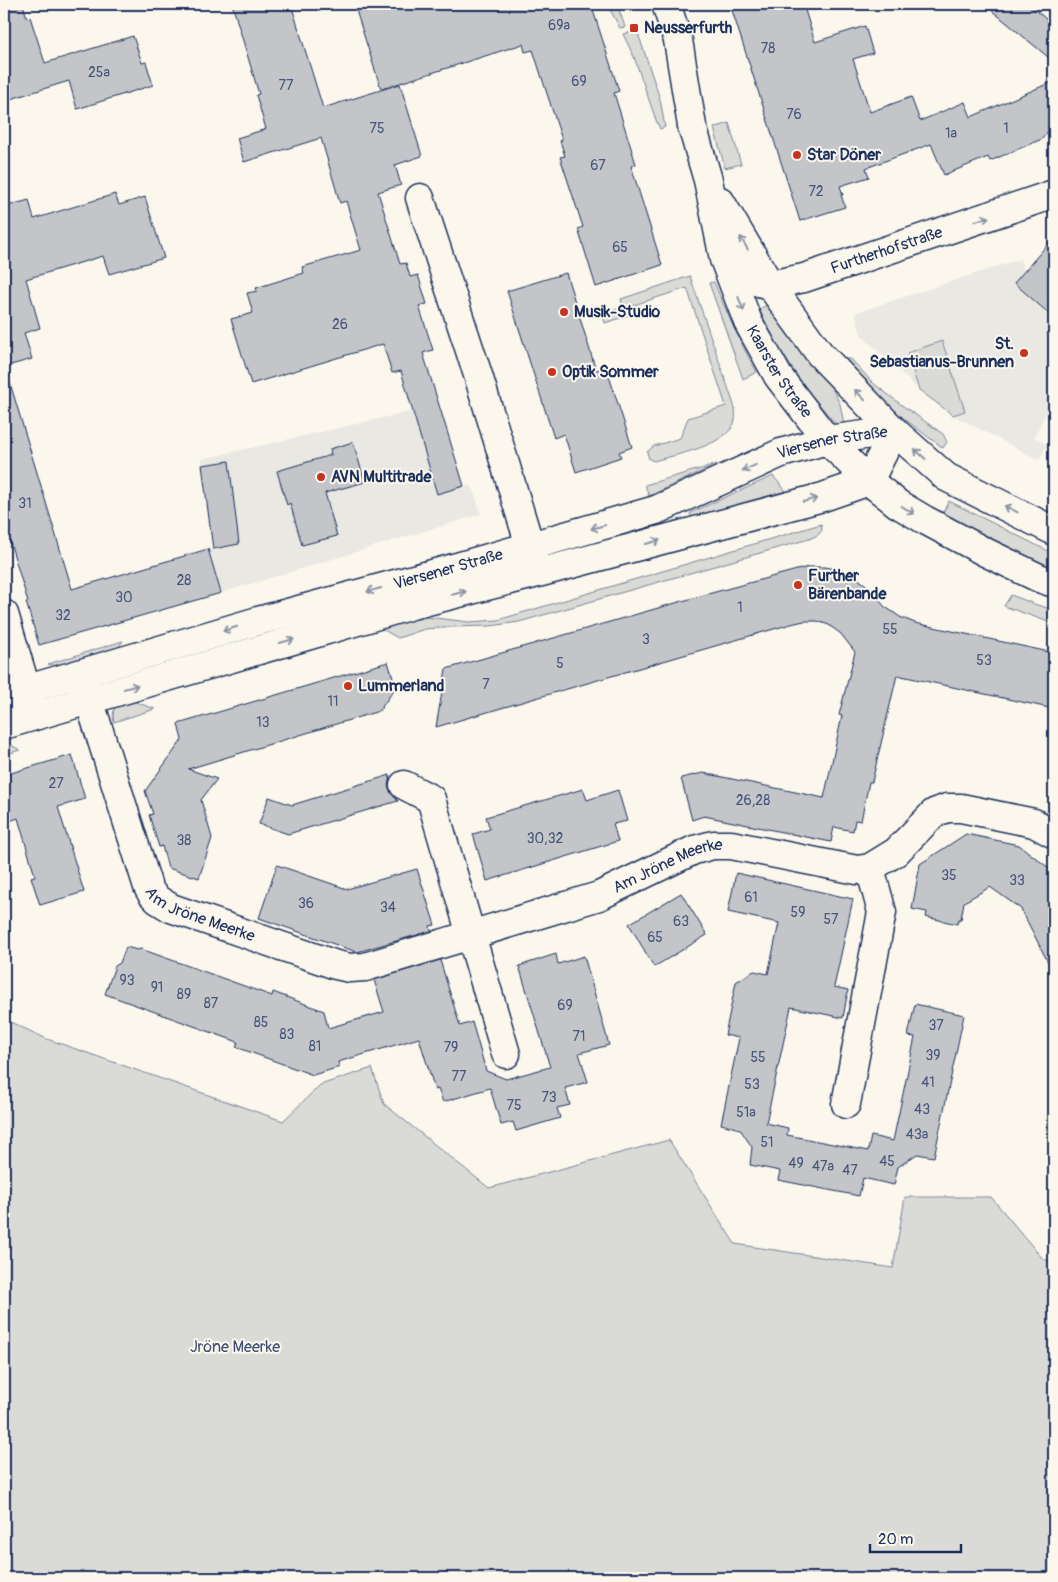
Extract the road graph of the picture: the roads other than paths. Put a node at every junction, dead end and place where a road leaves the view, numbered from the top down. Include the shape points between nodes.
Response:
1 (666, 4) edge
2 (708, 180) junction
3 (1054, 194) edge
4 (420, 198) dead end
5 (724, 258) junction
6 (770, 285) junction
7 (894, 431) junction
8 (827, 440) junction
9 (869, 481) junction
10 (1054, 531) edge
11 (531, 546) junction
12 (538, 573) junction
13 (1054, 583) edge
14 (4, 614) edge
15 (81, 673) junction
16 (15, 693) edge
17 (90, 699) junction
18 (34, 716) junction
19 (4, 725) edge
20 (404, 785) dead end
21 (1054, 834) edge
22 (870, 868) junction
23 (471, 935) junction
24 (506, 1054) dead end
25 (846, 1104) dead end

1 - 2 main road, Kaarster Straße via 678,40 692,126
2 - 5 main road, Kaarster Straße
6 -> 2 main road, Kaarster Straße
6 -> 3 main road, Furtherhofstraße via 804,278
4 - 11 main road
5 - 6 main road, Furtherhofstraße via 747,279
5 -> 8 main road, Kaarster Straße via 748,322 778,376
7 -> 6 main road, Kaarster Straße via 820,354
7 - 8 main road, Viersener Straße
7 - 9 main road, Viersener Straße
10 -> 7 main road, Kaarster Straße via 946,477
8 - 9 main road, Kaarster Straße
8 -> 11 main road, Viersener Straße via 782,453 656,510
12 -> 9 main road, Viersener Straße via 822,497
9 -> 13 main road, Kaarster Straße via 925,520
11 - 12 main road
11 -> 15 main road, Viersener Straße
17 -> 12 main road, Viersener Straße via 412,605
14 - 16 main road
15 - 16 main road, Viersener Straße
15 - 17 main road, Am Jröne Meerke
16 - 18 main road
17 - 18 main road, Viersener Straße
17 - 23 main road, Am Jröne Meerke via 148,887 158,900 171,908 350,968 365,967
18 - 19 main road, Viersener Straße
20 - 23 main road via 431,799
21 - 22 main road via 1034,823 947,808 934,813 896,852
22 - 23 main road, Am Jröne Meerke via 856,870 731,845 713,845 694,850 599,896
22 - 25 main road via 882,912
23 - 24 main road

